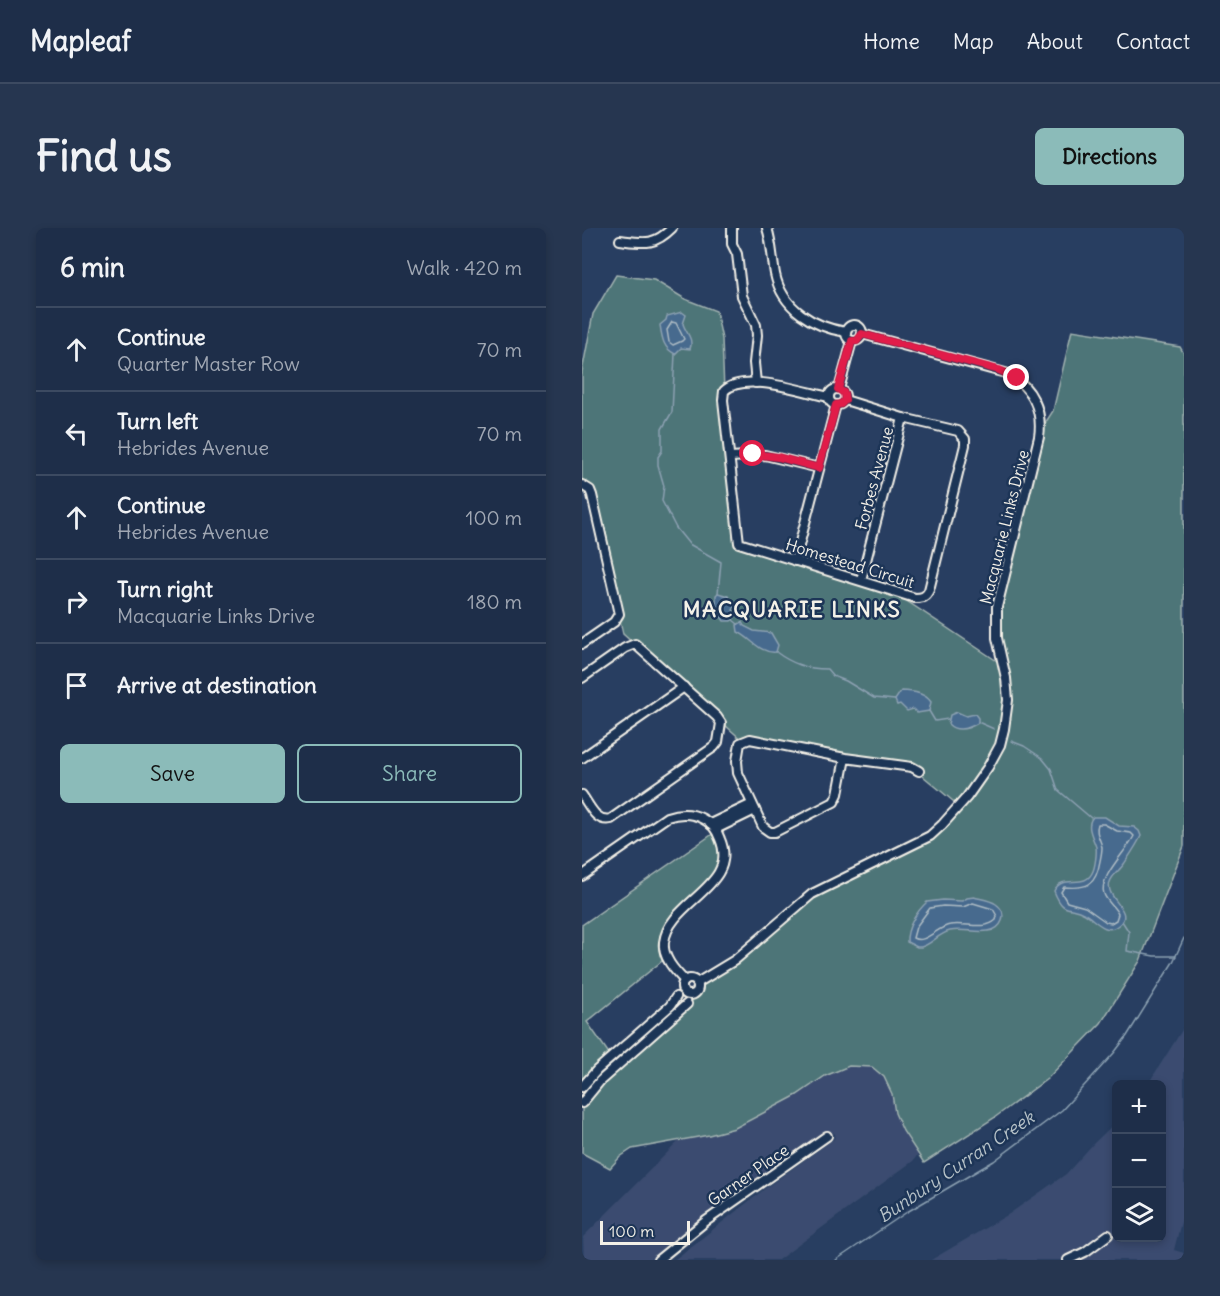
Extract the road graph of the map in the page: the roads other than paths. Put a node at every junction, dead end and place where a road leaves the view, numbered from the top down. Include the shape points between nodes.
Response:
1 (672, 228) edge
2 (732, 228) edge
3 (767, 228) edge
4 (620, 240) dead end
5 (846, 332) junction
6 (862, 334) junction
7 (852, 341) junction
8 (756, 383) junction
9 (838, 389) junction
10 (829, 397) junction
11 (845, 400) junction
12 (836, 405) junction
13 (903, 418) junction
14 (730, 457) junction
15 (819, 468) junction
16 (582, 485) edge
17 (795, 561) junction
18 (861, 580) junction
19 (582, 644) edge
20 (582, 678) edge
21 (684, 687) junction
22 (582, 758) edge
23 (845, 758) junction
24 (919, 771) dead end
25 (582, 795) edge
26 (754, 807) junction
27 (713, 827) junction
28 (582, 876) edge
29 (685, 981) junction
30 (697, 983) junction
31 (676, 997) dead end
32 (687, 1004) dead end
33 (582, 1087) edge
34 (582, 1103) edge
35 (827, 1136) dead end
36 (1108, 1235) dead end
37 (658, 1260) edge
38 (1068, 1260) edge

1 - 4 street via 651,243
2 - 8 street via 742,296 756,325
3 - 5 street via 777,283 791,305 810,320
5 - 6 street via 855,325
5 - 7 street
6 - 7 street
6 - 30 street, Macquarie Links Drive via 1009,374 1029,390 1038,408 1040,437 996,619 1007,687 1000,745 979,781 930,836 812,894 735,960
7 - 9 street
8 - 10 street, Homestead Circuit via 773,383
8 - 14 street, Homestead Circuit via 732,386 724,393
9 - 10 street
9 - 11 street
10 - 12 street
11 - 12 street
11 - 13 street, Homestead Circuit
12 - 15 street
13 - 18 street, Forbes Avenue
13 - 18 street, Homestead Circuit via 958,431 965,439 929,590 915,598
14 - 15 street via 765,454
14 - 17 street, Homestead Circuit via 740,543
15 - 17 street
16 - 19 street via 592,495 619,614 614,622
17 - 18 street, Homestead Circuit
20 - 21 street via 635,644
21 - 22 street
21 - 25 street via 720,720 714,747 611,819 598,818
23 - 24 street
23 - 26 street via 838,794 830,805 775,832 763,827
23 - 26 street via 745,740 738,748 737,768
26 - 27 street
27 - 28 street via 693,815 667,817
27 - 29 street via 724,851 719,874 679,915 664,942 671,966
29 - 30 street via 692,979
29 - 30 street via 682,989 689,995 696,993
31 - 33 street
32 - 34 street via 600,1081
35 - 37 street, Garner Place
36 - 38 street

